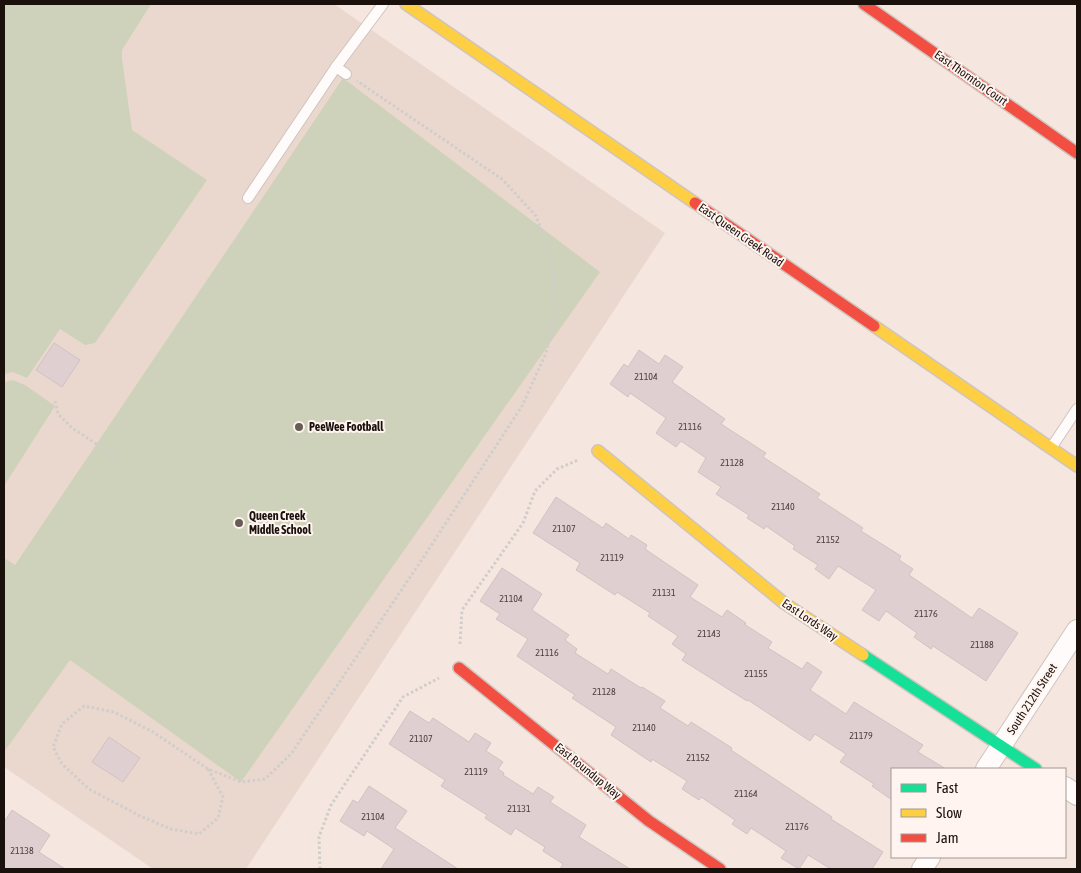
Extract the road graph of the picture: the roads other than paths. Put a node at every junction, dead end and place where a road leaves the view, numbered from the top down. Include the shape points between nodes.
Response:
1 (382, 4) edge
2 (406, 4) edge
3 (864, 4) edge
4 (336, 67) junction
5 (346, 74) road end
6 (1077, 153) edge
7 (248, 198) dead end
8 (1077, 409) edge
9 (1051, 449) junction
10 (598, 451) road end
11 (1077, 466) edge
12 (1077, 630) edge
13 (459, 668) road end
14 (1001, 747) junction
15 (987, 768) edge
16 (1034, 768) edge
17 (1066, 788) edge
18 (1077, 795) edge
19 (929, 858) edge
20 (720, 869) edge
21 (922, 869) edge

1 - 4 lane
2 - 9 street, East Queen Creek Road
3 - 6 street, East Thornton Court
4 - 5 lane
4 - 7 lane
8 - 9 lane
9 - 11 street, East Queen Creek Road
10 - 14 street, East Lords Way via 784,603
12 - 14 street, South 212th Street
13 - 20 street, East Roundup Way via 649,821
14 - 15 street, South 212th Street
14 - 16 street, East Lords Way
17 - 18 street
19 - 21 street

